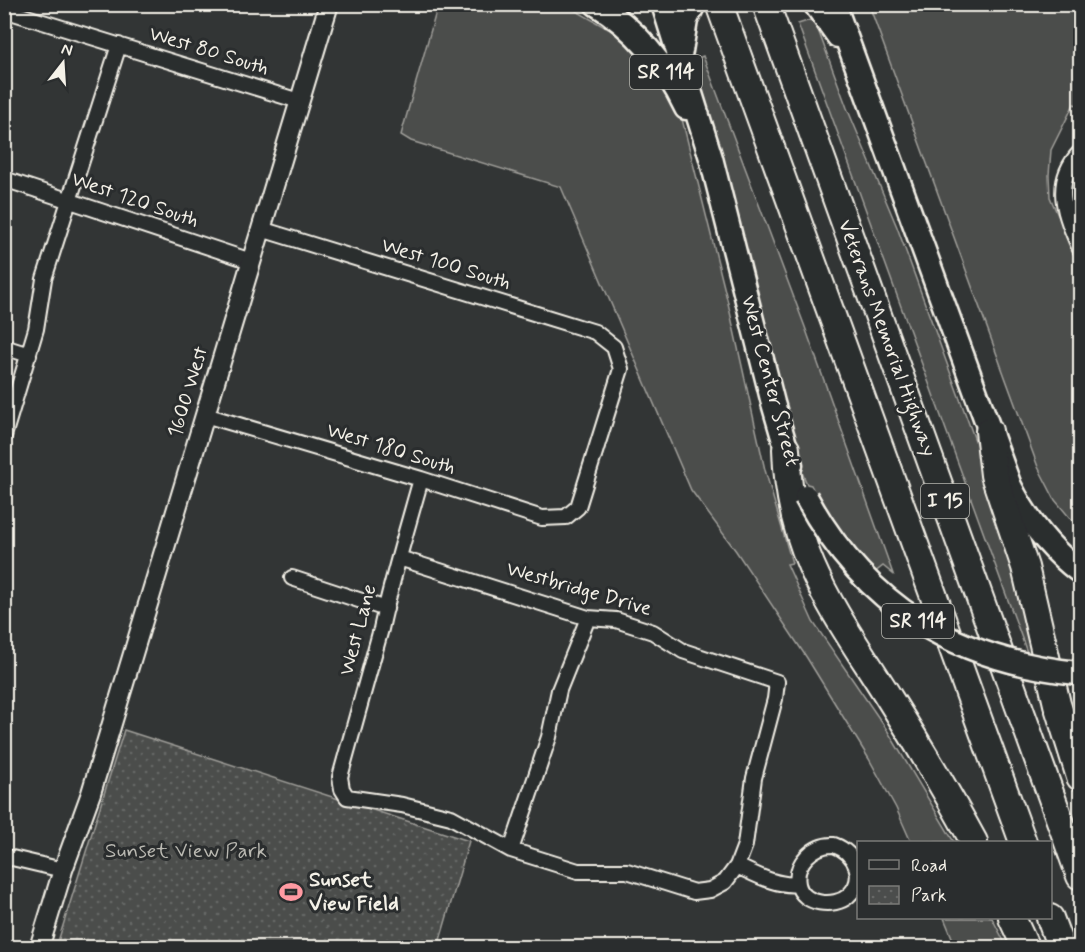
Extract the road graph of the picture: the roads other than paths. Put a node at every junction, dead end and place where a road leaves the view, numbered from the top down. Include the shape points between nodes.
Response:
1 (329, 4) edge
2 (596, 4) edge
3 (663, 4) edge
4 (694, 4) edge
5 (719, 4) edge
6 (766, 4) edge
7 (815, 4) edge
8 (834, 4) edge
9 (4, 10) edge
10 (849, 44) junction
11 (118, 45) junction
12 (680, 55) junction
13 (299, 101) junction
14 (1080, 152) edge
15 (711, 158) junction
16 (4, 179) edge
17 (69, 200) junction
18 (261, 229) junction
19 (1080, 249) edge
20 (251, 261) junction
21 (4, 347) edge
22 (29, 355) junction
23 (205, 415) junction
24 (989, 431) junction
25 (4, 436) edge
26 (786, 449) junction
27 (421, 479) junction
28 (566, 517) joint
29 (399, 558) junction
30 (1080, 572) edge
31 (292, 578) dead end
32 (386, 609) junction
33 (588, 618) junction
34 (1079, 673) edge
35 (1080, 777) edge
36 (973, 841) edge
37 (1022, 841) edge
38 (511, 850) junction
39 (4, 859) edge
40 (737, 866) junction
41 (63, 870) junction
42 (857, 870) edge
43 (1080, 876) edge
44 (857, 882) edge
45 (798, 884) junction
46 (1012, 919) edge
47 (1050, 919) edge
48 (39, 948) edge
49 (1026, 948) edge
50 (1061, 948) edge

1 - 13 street, 1600 West
2 - 15 main road, SR 114 via 634,33 661,65
3 - 12 main road, West Center Street
4 - 12 main road via 686,20
5 - 37 highway, Veterans Memorial Highway / I 15
6 - 43 highway, Veterans Memorial Highway / I 15
7 - 10 main road via 829,26
8 - 10 main road
9 - 11 street, West 80 South
10 - 24 main road
11 - 13 street, West 80 South
11 - 17 street
12 - 15 main road, West Center Street
13 - 18 street, 1600 West
14 - 19 street via 1066,173 1063,191 1065,210
15 - 26 main road, West Center Street / SR 114
16 - 17 street, West 120 South
17 - 20 street, West 120 South
17 - 22 street via 44,279
18 - 20 street, 1600 West
18 - 28 street, West 100 South via 595,333 614,347 621,369 578,507
20 - 23 street, 1600 West
21 - 22 street
22 - 25 street
23 - 27 street, West 180 South
23 - 41 street, 1600 West via 91,793
24 - 30 main road via 1010,486 1028,518
24 - 35 highway via 994,475 1025,567 1057,704
26 - 34 main road, West Center Street / SR 114, bridge via 820,522 851,563 885,597 931,629 980,653 1026,666
26 - 36 highway via 790,498 818,584 924,753
27 - 28 street, West 180 South via 542,519
27 - 29 street, West Lane
29 - 32 street, West Lane
29 - 33 street, Westbridge Drive
31 - 32 street
32 - 38 street, West Lane via 340,777 343,793 347,797 452,817
33 - 38 street via 559,690 549,737
33 - 40 street, Westbridge Drive via 616,620 653,632 683,651 777,682 754,778 745,845
38 - 40 street via 578,871 627,871 694,892 710,890 725,882
39 - 41 street
40 - 45 street via 786,885
41 - 48 street, 1600 West
42 - 45 street via 855,861 840,848 821,846 806,857
44 - 45 street via 851,894 827,904 810,899
46 - 49 highway
47 - 50 highway

